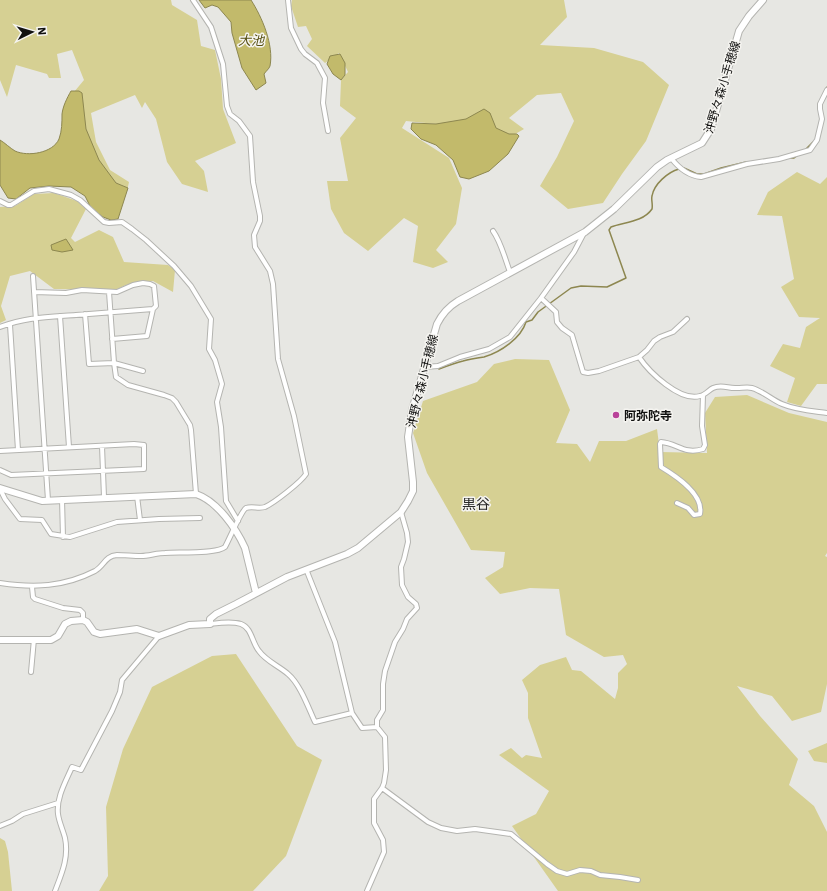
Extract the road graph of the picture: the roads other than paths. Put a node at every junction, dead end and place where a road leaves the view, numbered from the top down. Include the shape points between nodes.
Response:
1 (193, 0) edge
2 (288, 0) edge
3 (763, 0) edge
4 (827, 90) edge
5 (328, 131) dead end
6 (671, 158) junction
7 (0, 201) edge
8 (493, 231) dead end
9 (585, 232) junction
10 (510, 272) junction
11 (33, 276) dead end
12 (34, 292) junction
13 (109, 292) junction
14 (541, 298) junction
15 (153, 309) junction
16 (110, 312) junction
17 (85, 314) junction
18 (60, 316) junction
19 (36, 318) junction
20 (688, 319) dead end
21 (10, 325) junction
22 (0, 327) edge
23 (112, 338) junction
24 (639, 357) junction
25 (114, 363) junction
26 (425, 367) junction
27 (143, 371) dead end
28 (703, 395) junction
29 (827, 413) edge
30 (102, 446) junction
31 (69, 448) junction
32 (45, 449) junction
33 (18, 450) junction
34 (0, 451) edge
35 (0, 470) edge
36 (103, 471) junction
37 (46, 474) junction
38 (0, 488) edge
39 (196, 494) junction
40 (137, 496) junction
41 (104, 497) junction
42 (48, 500) junction
43 (62, 500) junction
44 (677, 503) dead end
45 (401, 512) junction
46 (200, 518) dead end
47 (140, 520) junction
48 (238, 521) junction
49 (234, 530) junction
50 (63, 537) junction
51 (306, 569) junction
52 (0, 583) edge
53 (32, 587) junction
54 (256, 593) junction
55 (83, 620) junction
56 (210, 624) junction
57 (159, 636) junction
58 (0, 640) edge
59 (34, 640) junction
60 (31, 672) dead end
61 (352, 713) junction
62 (377, 727) junction
63 (382, 788) junction
64 (58, 803) junction
65 (0, 826) edge
66 (638, 880) dead end
67 (55, 891) edge
68 (367, 891) edge

1 - 48 street via 211,27 223,64 230,114 250,136 253,182 260,216 254,235 256,247 270,271 273,284 280,367 306,470 305,476 276,499 264,507 247,508
2 - 5 street via 291,28 301,49 317,63 324,78 323,103
3 - 6 main road, 沖野々森小手穂線 via 739,31 707,137 702,143
4 - 6 street via 820,104 822,118 817,140 810,150 778,160 747,164 701,177 678,167
6 - 9 main road, 沖野々森小手穂線 via 657,167 614,209
7 - 48 street via 11,205 34,191 49,189 70,195 80,200 104,222 122,222 132,229 174,266 191,286 211,319 209,349 222,384 217,402 226,501
8 - 10 street
9 - 10 main road, 沖野々森小手穂線
9 - 14 street
10 - 26 main road, 沖野々森小手穂線 via 450,305 437,324
11 - 12 street
12 - 13 street
12 - 19 street
13 - 15 street via 117,292 143,283 150,284 154,286 156,306
13 - 16 street
14 - 24 street via 556,312 562,328 572,334 583,372 600,371
14 - 26 street via 510,337 502,343 438,366
15 - 16 street
15 - 23 street via 147,336
16 - 17 street
16 - 23 street
17 - 18 street
17 - 25 street via 89,364
18 - 19 street
18 - 31 street
19 - 21 street
19 - 32 street
20 - 24 street via 673,332 654,341
21 - 22 street
21 - 33 street
23 - 25 street
24 - 28 street via 645,367 660,381 675,390 692,397
25 - 27 street
25 - 39 street via 116,378 122,382 164,395 176,402 190,425
26 - 45 main road, 沖野々森小手穂線 via 412,410 408,437 413,492
28 - 29 street via 720,386 735,389 751,388 794,408
28 - 44 street via 703,449 684,450 668,442 660,444 661,467 691,489 700,506 700,514 694,515 688,508
30 - 31 street
30 - 36 street
30 - 36 street via 144,445 144,469
31 - 32 street
32 - 33 street
32 - 37 street
33 - 34 street
35 - 37 street via 11,475
36 - 37 street
36 - 41 street
37 - 42 street
38 - 42 main road via 42,501
38 - 50 street via 20,519 42,520 51,534
39 - 40 main road
39 - 49 main road via 224,514
40 - 41 main road
40 - 47 street
41 - 43 main road
42 - 43 main road
43 - 50 street
45 - 51 main road, 沖野々森小手穂線 via 358,548
45 - 62 street via 408,542 401,567 402,585 417,608 407,619 395,642 385,671 383,710 377,720
46 - 47 street
47 - 50 street via 118,522
48 - 49 street
49 - 53 street via 222,549 143,556 116,555 109,557 97,569 66,583
49 - 54 main road via 245,548
51 - 54 main road, 沖野々森小手穂線
51 - 61 street via 335,642
52 - 53 street
53 - 55 street via 35,599 63,608 80,610 83,613
54 - 56 main road, 沖野々森小手穂線 via 212,616
55 - 57 main road via 94,632 100,634 137,629
55 - 59 main road via 65,624 56,639
56 - 57 main road via 189,625
56 - 61 street via 233,623 248,628 257,649 295,683 315,722
57 - 64 street via 122,680 112,710 81,770 72,767
58 - 59 main road
59 - 60 street
61 - 62 street via 362,728
62 - 63 street via 385,737 386,770
63 - 66 street via 428,822 441,828 511,834 557,871 567,874 580,870 591,871
63 - 68 street via 374,799 374,823 383,840 384,852
64 - 65 street via 23,814
64 - 67 street via 66,858

